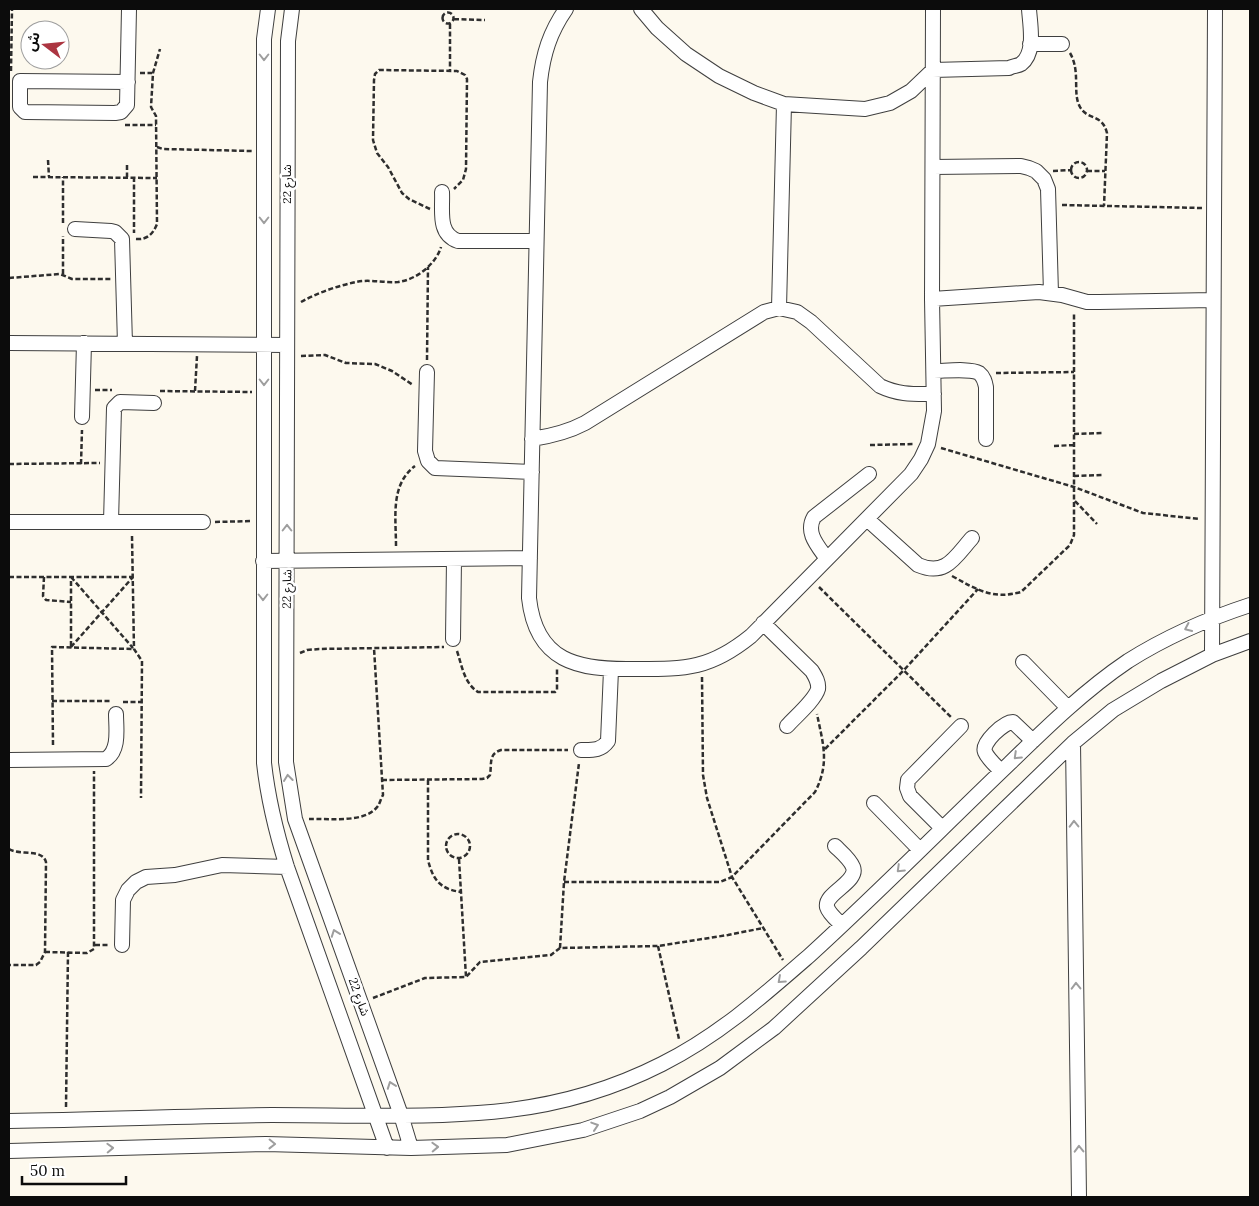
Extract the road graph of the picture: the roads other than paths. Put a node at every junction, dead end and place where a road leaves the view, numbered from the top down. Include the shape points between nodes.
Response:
1 (129, 9) edge
2 (268, 9) edge
3 (292, 9) edge
4 (566, 9) edge
5 (641, 9) edge
6 (933, 9) edge
7 (1029, 9) edge
8 (1215, 9) edge
9 (1030, 44) junction
10 (1062, 44) road end
11 (933, 70) junction
12 (128, 82) junction
13 (784, 104) junction
14 (933, 167) junction
15 (442, 192) road end
16 (76, 229) dead end
17 (536, 242) junction
18 (1051, 293) junction
19 (932, 299) junction
20 (1214, 300) junction
21 (779, 308) junction
22 (9, 343) edge
23 (84, 344) junction
24 (125, 344) junction
25 (264, 346) junction
26 (287, 351) junction
27 (934, 370) junction
28 (427, 372) road end
29 (934, 394) junction
30 (157, 397) road end
31 (82, 417) road end
32 (532, 439) junction
33 (986, 439) dead end
34 (532, 472) junction
35 (869, 474) dead end
36 (867, 519) junction
37 (9, 522) edge
38 (111, 522) junction
39 (203, 522) road end
40 (972, 538) dead end
41 (530, 558) junction
42 (454, 559) junction
43 (827, 559) junction
44 (263, 561) junction
45 (288, 561) junction
46 (1250, 605) edge
47 (1212, 617) junction
48 (763, 623) junction
49 (453, 639) road end
50 (1250, 641) edge
51 (1212, 655) junction
52 (1022, 662) dead end
53 (611, 670) junction
54 (1068, 708) junction
55 (116, 714) dead end
56 (787, 726) dead end
57 (961, 726) road end
58 (1033, 741) junction
59 (1073, 743) junction
60 (581, 750) road end
61 (9, 760) edge
62 (1001, 771) junction
63 (874, 803) dead end
64 (942, 828) junction
65 (835, 846) dead end
66 (920, 850) junction
67 (287, 867) junction
68 (842, 926) junction
69 (122, 945) dead end
70 (376, 1115) junction
71 (402, 1115) junction
72 (9, 1121) edge
73 (387, 1148) junction
74 (412, 1148) junction
75 (9, 1151) edge
76 (1079, 1197) edge

1 - 12 street
2 -> 25 street, شارع 22 via 264,39
3 - 26 street, شارع 22 via 288,41
4 - 17 street via 547,42 542,62
5 - 13 street via 686,54 719,76
6 - 11 street
7 - 9 street
8 - 20 street
9 - 10 street
9 - 11 street via 1028,56 1009,68
11 - 13 street via 911,91 890,103 865,109
11 - 14 street
12 - 12 street via 20,81 20,107 25,112 115,113 127,105
13 - 21 street
14 - 18 street via 1021,166 1036,171 1044,179 1048,189
14 - 19 street
15 - 17 street via 443,228 451,239
16 - 24 street via 115,232 122,239
17 - 32 street
18 - 19 street
18 - 20 street via 1100,302
19 - 27 street
20 - 47 street
21 - 29 street via 797,312 811,322 880,386 893,392
21 - 32 street via 764,312 585,423 569,431
22 - 23 street
23 - 24 street
23 - 31 street
24 - 25 street
25 - 26 street
25 -> 44 street, شارع 22
45 -> 26 street, شارع 22
27 - 29 street
27 - 33 street via 972,371 984,380
28 - 34 street via 425,451 435,468
29 - 36 street via 928,444 921,459 911,474
30 - 38 street via 115,405
32 - 34 street
34 - 41 street
35 - 43 street via 814,517 811,523 812,536
36 - 40 street via 918,565 927,569 947,566
36 - 43 street
37 - 38 street
38 - 39 street
41 - 42 street
41 - 53 street via 530,614 545,643 572,664
42 - 45 street
42 - 49 street
43 - 48 street
44 - 45 street
44 -> 67 street, شارع 22 via 264,763 273,823
71 -> 45 street, شارع 22 via 295,819 286,762
46 - 47 street
47 - 51 street
47 -> 54 street via 1128,661
48 - 53 street via 733,650 692,667
48 - 56 street via 812,670 817,679 818,689 813,698
50 - 51 street
51 - 59 street via 1113,710
52 - 54 street
53 - 60 street via 608,741 597,750
54 - 58 street
55 - 61 street via 116,744 106,759
57 - 64 street via 908,780 910,796
58 -> 62 street
58 - 62 street via 1013,722 1004,724 987,741 984,749
74 -> 59 street via 507,1145 583,1130 640,1111 720,1068 774,1028 861,948
76 -> 59 street
62 - 64 street
63 - 66 street
64 - 66 street
65 - 68 street via 854,868 854,873 828,901 829,911
66 -> 68 street
67 - 69 street via 222,865 175,875 146,877 136,882 123,900
67 - 70 street, شارع 22
68 -> 71 street via 754,1004 707,1039 622,1082 575,1097 479,1114
70 - 71 street
70 - 72 street
70 - 73 street, شارع 22
71 - 74 street, شارع 22
73 - 74 street
75 -> 73 street via 266,1144

